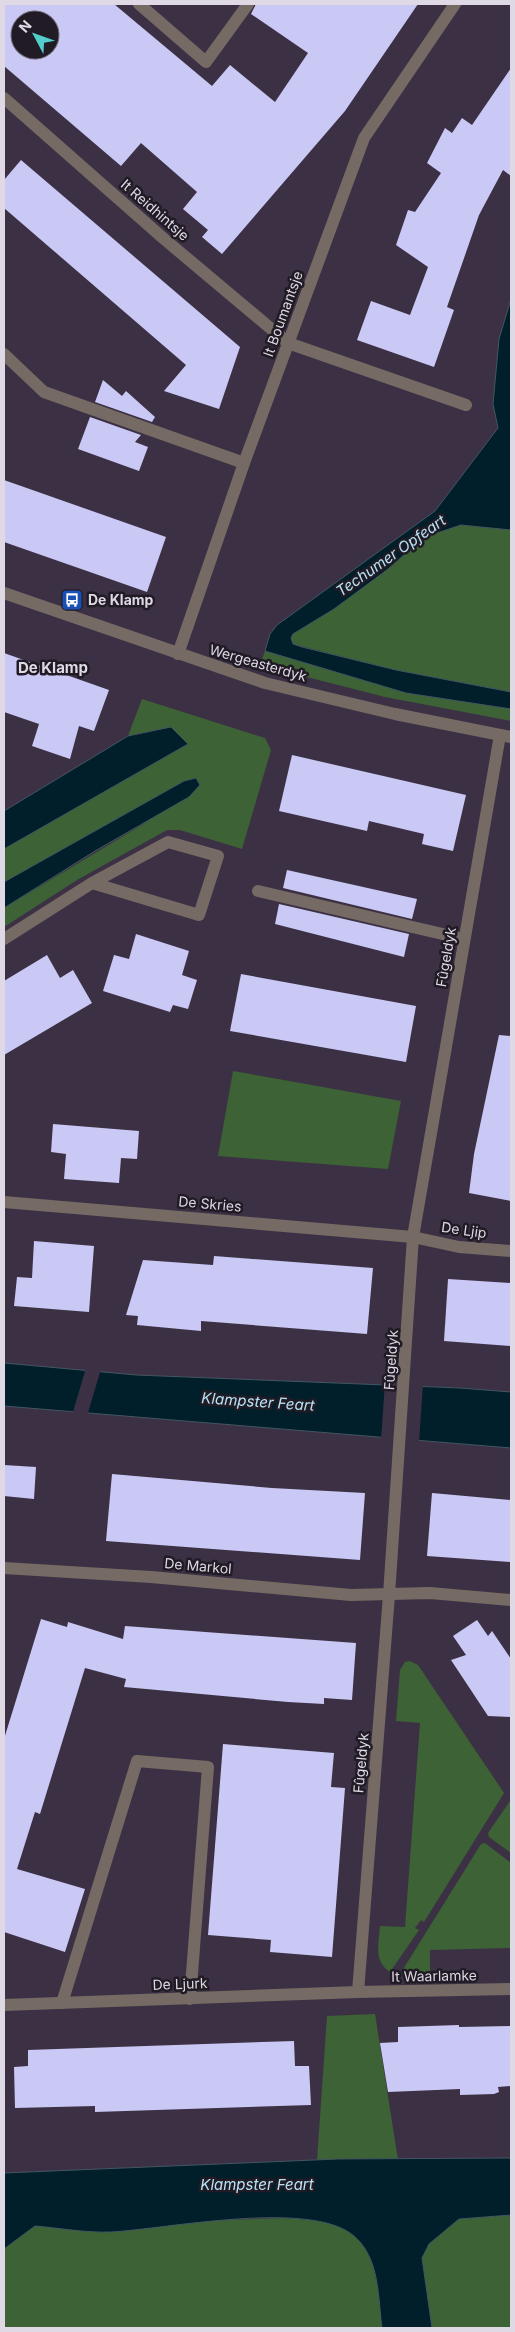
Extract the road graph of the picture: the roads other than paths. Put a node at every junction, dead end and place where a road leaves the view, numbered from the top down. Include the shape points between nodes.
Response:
1 (139, 4) edge
2 (248, 4) edge
3 (455, 4) edge
4 (4, 98) edge
5 (288, 343) junction
6 (4, 354) edge
7 (466, 405) dead end
8 (244, 463) junction
9 (4, 593) edge
10 (178, 654) junction
11 (505, 736) edge
12 (92, 883) junction
13 (258, 891) dead end
14 (4, 939) edge
15 (464, 939) junction
16 (4, 1202) edge
17 (413, 1237) junction
18 (511, 1250) edge
19 (4, 1568) edge
20 (390, 1595) junction
21 (511, 1600) edge
22 (511, 1989) edge
23 (358, 1992) junction
24 (190, 1999) junction
25 (62, 2003) junction
26 (4, 2005) edge

1 - 2 street via 206,62
3 - 5 street, It Boumantsje via 364,138
4 - 5 street, It Reidhintsje
5 - 7 street
5 - 8 street, It Boumantsje
6 - 8 street via 44,392
8 - 10 street, It Boumantsje
9 - 10 street, Wergeasterdyk
10 - 11 street, Wergeasterdyk via 274,685
11 - 15 street, Fûgeldyk
12 - 12 street via 168,842 218,856 199,915
12 - 14 street
13 - 15 street
15 - 17 street, Fûgeldyk
16 - 17 street, De Skries
17 - 18 street, De Ljip via 459,1247
17 - 20 street, Fûgeldyk
19 - 20 street, De Markol via 151,1576 351,1595
20 - 21 street via 430,1593
20 - 23 street, Fûgeldyk
22 - 23 street, It Waarlamke
23 - 24 street, De Ljurk
24 - 25 street, De Ljurk
24 - 25 street via 208,1767 136,1761
25 - 26 street, De Ljurk

